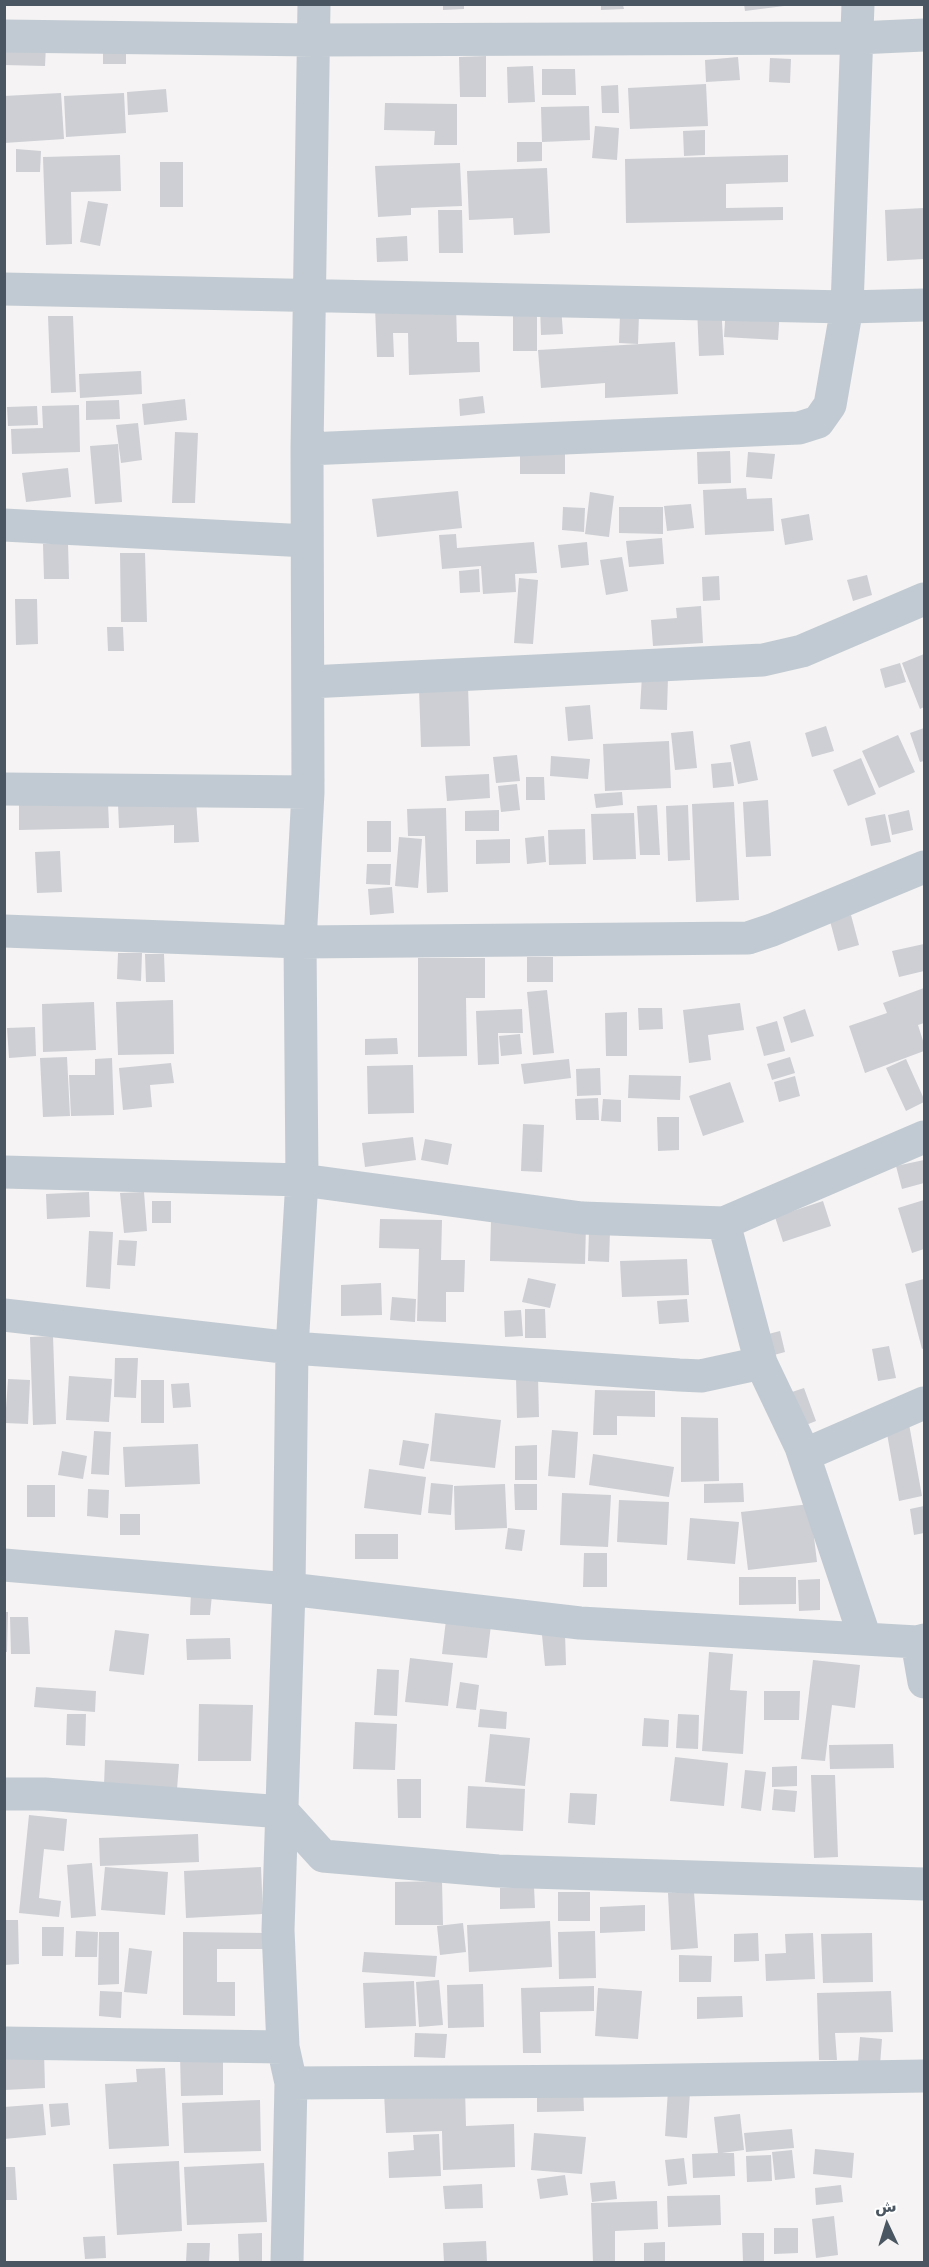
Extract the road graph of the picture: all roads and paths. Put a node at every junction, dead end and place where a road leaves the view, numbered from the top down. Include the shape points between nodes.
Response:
1 (314, 4) edge
2 (858, 4) edge
3 (924, 35) edge
4 (4, 36) edge
5 (857, 38) junction
6 (314, 40) junction
7 (4, 290) edge
8 (310, 295) junction
9 (924, 305) edge
10 (847, 307) junction
11 (307, 449) junction
12 (4, 525) edge
13 (307, 541) junction
14 (924, 599) edge
15 (309, 682) junction
16 (4, 789) edge
17 (308, 792) junction
18 (924, 867) edge
19 (4, 931) edge
20 (300, 942) junction
21 (924, 1137) edge
22 (4, 1172) edge
23 (302, 1180) junction
24 (724, 1223) junction
25 (4, 1316) edge
26 (291, 1348) junction
27 (761, 1363) junction
28 (924, 1403) edge
29 (804, 1455) junction
30 (4, 1565) edge
31 (289, 1589) junction
32 (865, 1638) junction
33 (921, 1641) edge
34 (924, 1682) edge
35 (4, 1794) edge
36 (283, 1812) junction
37 (924, 1884) edge
38 (4, 2043) edge
39 (283, 2047) junction
40 (924, 2076) edge
41 (291, 2083) junction
42 (287, 2262) edge

1 - 6 street
2 - 5 street
3 - 5 street
4 - 6 street
5 - 6 street
5 - 10 street
6 - 8 street
7 - 8 street
8 - 10 street
8 - 11 street
9 - 10 street
10 - 11 street via 830,405 818,422 799,428
11 - 13 street
12 - 13 street
13 - 15 street
14 - 15 street via 801,651 764,660
15 - 17 street
16 - 17 street
17 - 20 street
18 - 20 street via 748,938
19 - 20 street
20 - 23 street
21 - 24 street
22 - 23 street
23 - 24 street via 582,1218
23 - 26 street
24 - 27 street
25 - 26 street
26 - 27 street via 701,1376
26 - 31 street
27 - 29 street
28 - 29 street
29 - 32 street
30 - 31 street
31 - 32 street via 580,1623
31 - 36 street
32 - 33 street
33 - 34 street
35 - 36 street
36 - 37 street via 323,1856 498,1871
36 - 39 street via 278,1930
38 - 39 street
39 - 41 street
40 - 41 street
41 - 42 street

